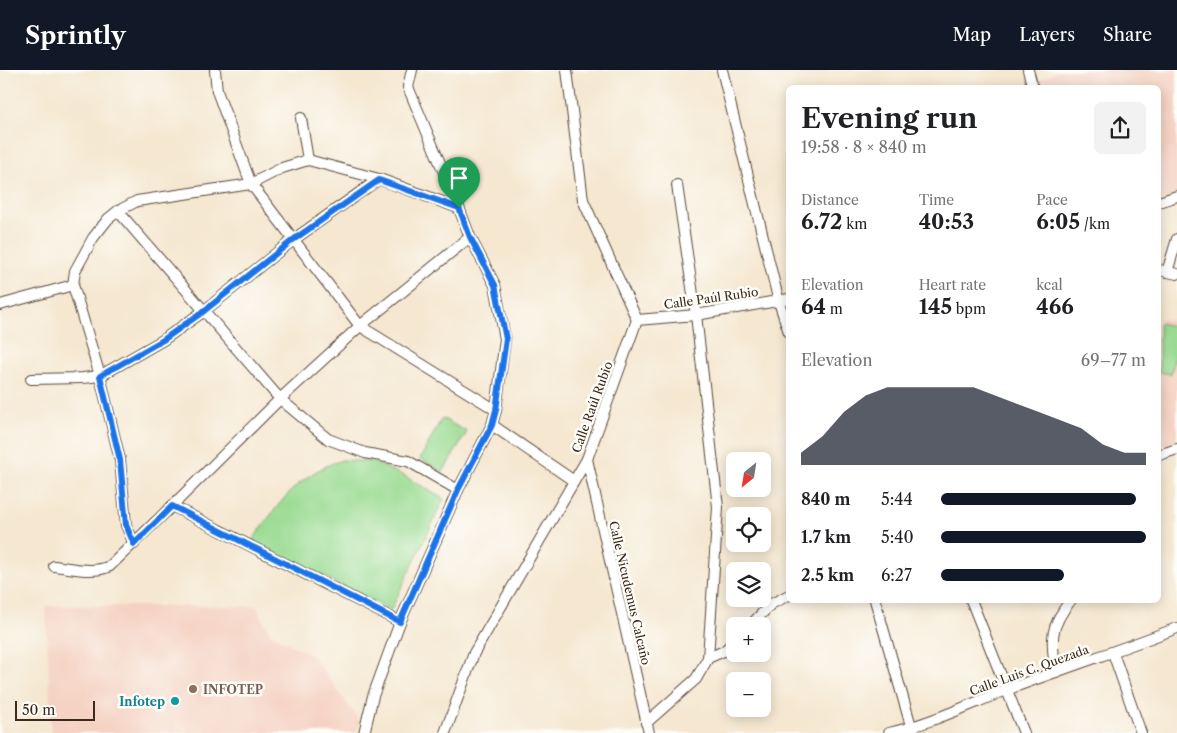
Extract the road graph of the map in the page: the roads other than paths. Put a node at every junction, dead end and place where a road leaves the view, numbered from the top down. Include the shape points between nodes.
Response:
1 (214, 70) edge
2 (412, 70) edge
3 (567, 70) edge
4 (722, 70) edge
5 (1028, 70) edge
6 (1029, 85) edge
7 (301, 118) dead end
8 (308, 160) junction
9 (379, 180) junction
10 (251, 184) junction
11 (677, 185) dead end
12 (1177, 196) edge
13 (1161, 201) edge
14 (459, 208) junction
15 (118, 210) junction
16 (470, 237) junction
17 (1177, 239) edge
18 (293, 240) junction
19 (1168, 272) edge
20 (73, 285) junction
21 (784, 300) edge
22 (0, 305) edge
23 (204, 311) junction
24 (786, 313) edge
25 (696, 315) junction
26 (637, 320) junction
27 (360, 326) junction
28 (100, 376) junction
29 (31, 379) dead end
30 (280, 398) junction
31 (496, 410) junction
32 (492, 425) junction
33 (1177, 449) edge
34 (1161, 454) edge
35 (587, 459) junction
36 (574, 482) junction
37 (458, 490) junction
38 (172, 506) junction
39 (134, 544) junction
40 (54, 566) dead end
41 (786, 596) edge
42 (876, 603) edge
43 (971, 603) edge
44 (1069, 603) edge
45 (759, 617) edge
46 (400, 622) junction
47 (1177, 628) edge
48 (726, 649) edge
49 (1113, 653) junction
50 (708, 658) junction
51 (1056, 672) junction
52 (1006, 691) junction
53 (648, 728) edge
54 (912, 730) edge
55 (364, 733) edge
56 (446, 733) edge
57 (889, 733) edge
58 (1024, 733) edge
59 (1141, 733) edge

1 - 10 street via 217,91
2 - 14 street via 408,87
3 - 26 street via 583,200
4 - 21 street
5 - 6 street
7 - 8 street
8 - 9 street
8 - 10 street via 282,168
9 - 14 street
9 - 18 street
10 - 15 street via 137,201
10 - 18 street
11 - 25 street
12 - 13 street
14 - 16 street
15 - 20 street via 92,238 75,271
15 - 23 street
16 - 27 street
16 - 31 street via 495,285 506,339
17 - 19 street
18 - 23 street
18 - 27 street
20 - 22 street
20 - 28 street
21 - 24 street
21 - 25 street, Calle Paúl Rubio
23 - 28 street via 163,340
23 - 30 street
25 - 26 street, Calle Paúl Rubio
25 - 50 street via 718,507
26 - 35 street, Calle Raúl Rubio
27 - 30 street
27 - 31 street
28 - 29 street
28 - 39 street via 120,460 126,525
30 - 37 street via 328,439 365,453 408,461
30 - 38 street
31 - 32 street
32 - 36 street
32 - 37 street
33 - 34 street
35 - 36 street, Calle Raúl Rubio
35 - 53 street, Calle Nicudemus Calcaño
36 - 56 street, Calle Raúl Rubio via 474,653
37 - 46 street
38 - 39 street
38 - 46 street
39 - 40 street via 102,570
41 - 45 street via 771,604
42 - 54 street
43 - 52 street
44 - 51 street via 1053,632
46 - 55 street via 373,696
47 - 49 street, Calle Luis C. Quezada
48 - 50 street
49 - 51 street, Calle Luis C. Quezada
49 - 59 street
50 - 53 street via 696,679
51 - 52 street, Calle Luis C. Quezada
52 - 54 street, Calle Luis C. Quezada
52 - 58 street
54 - 57 street, Calle Luis C. Quezada

